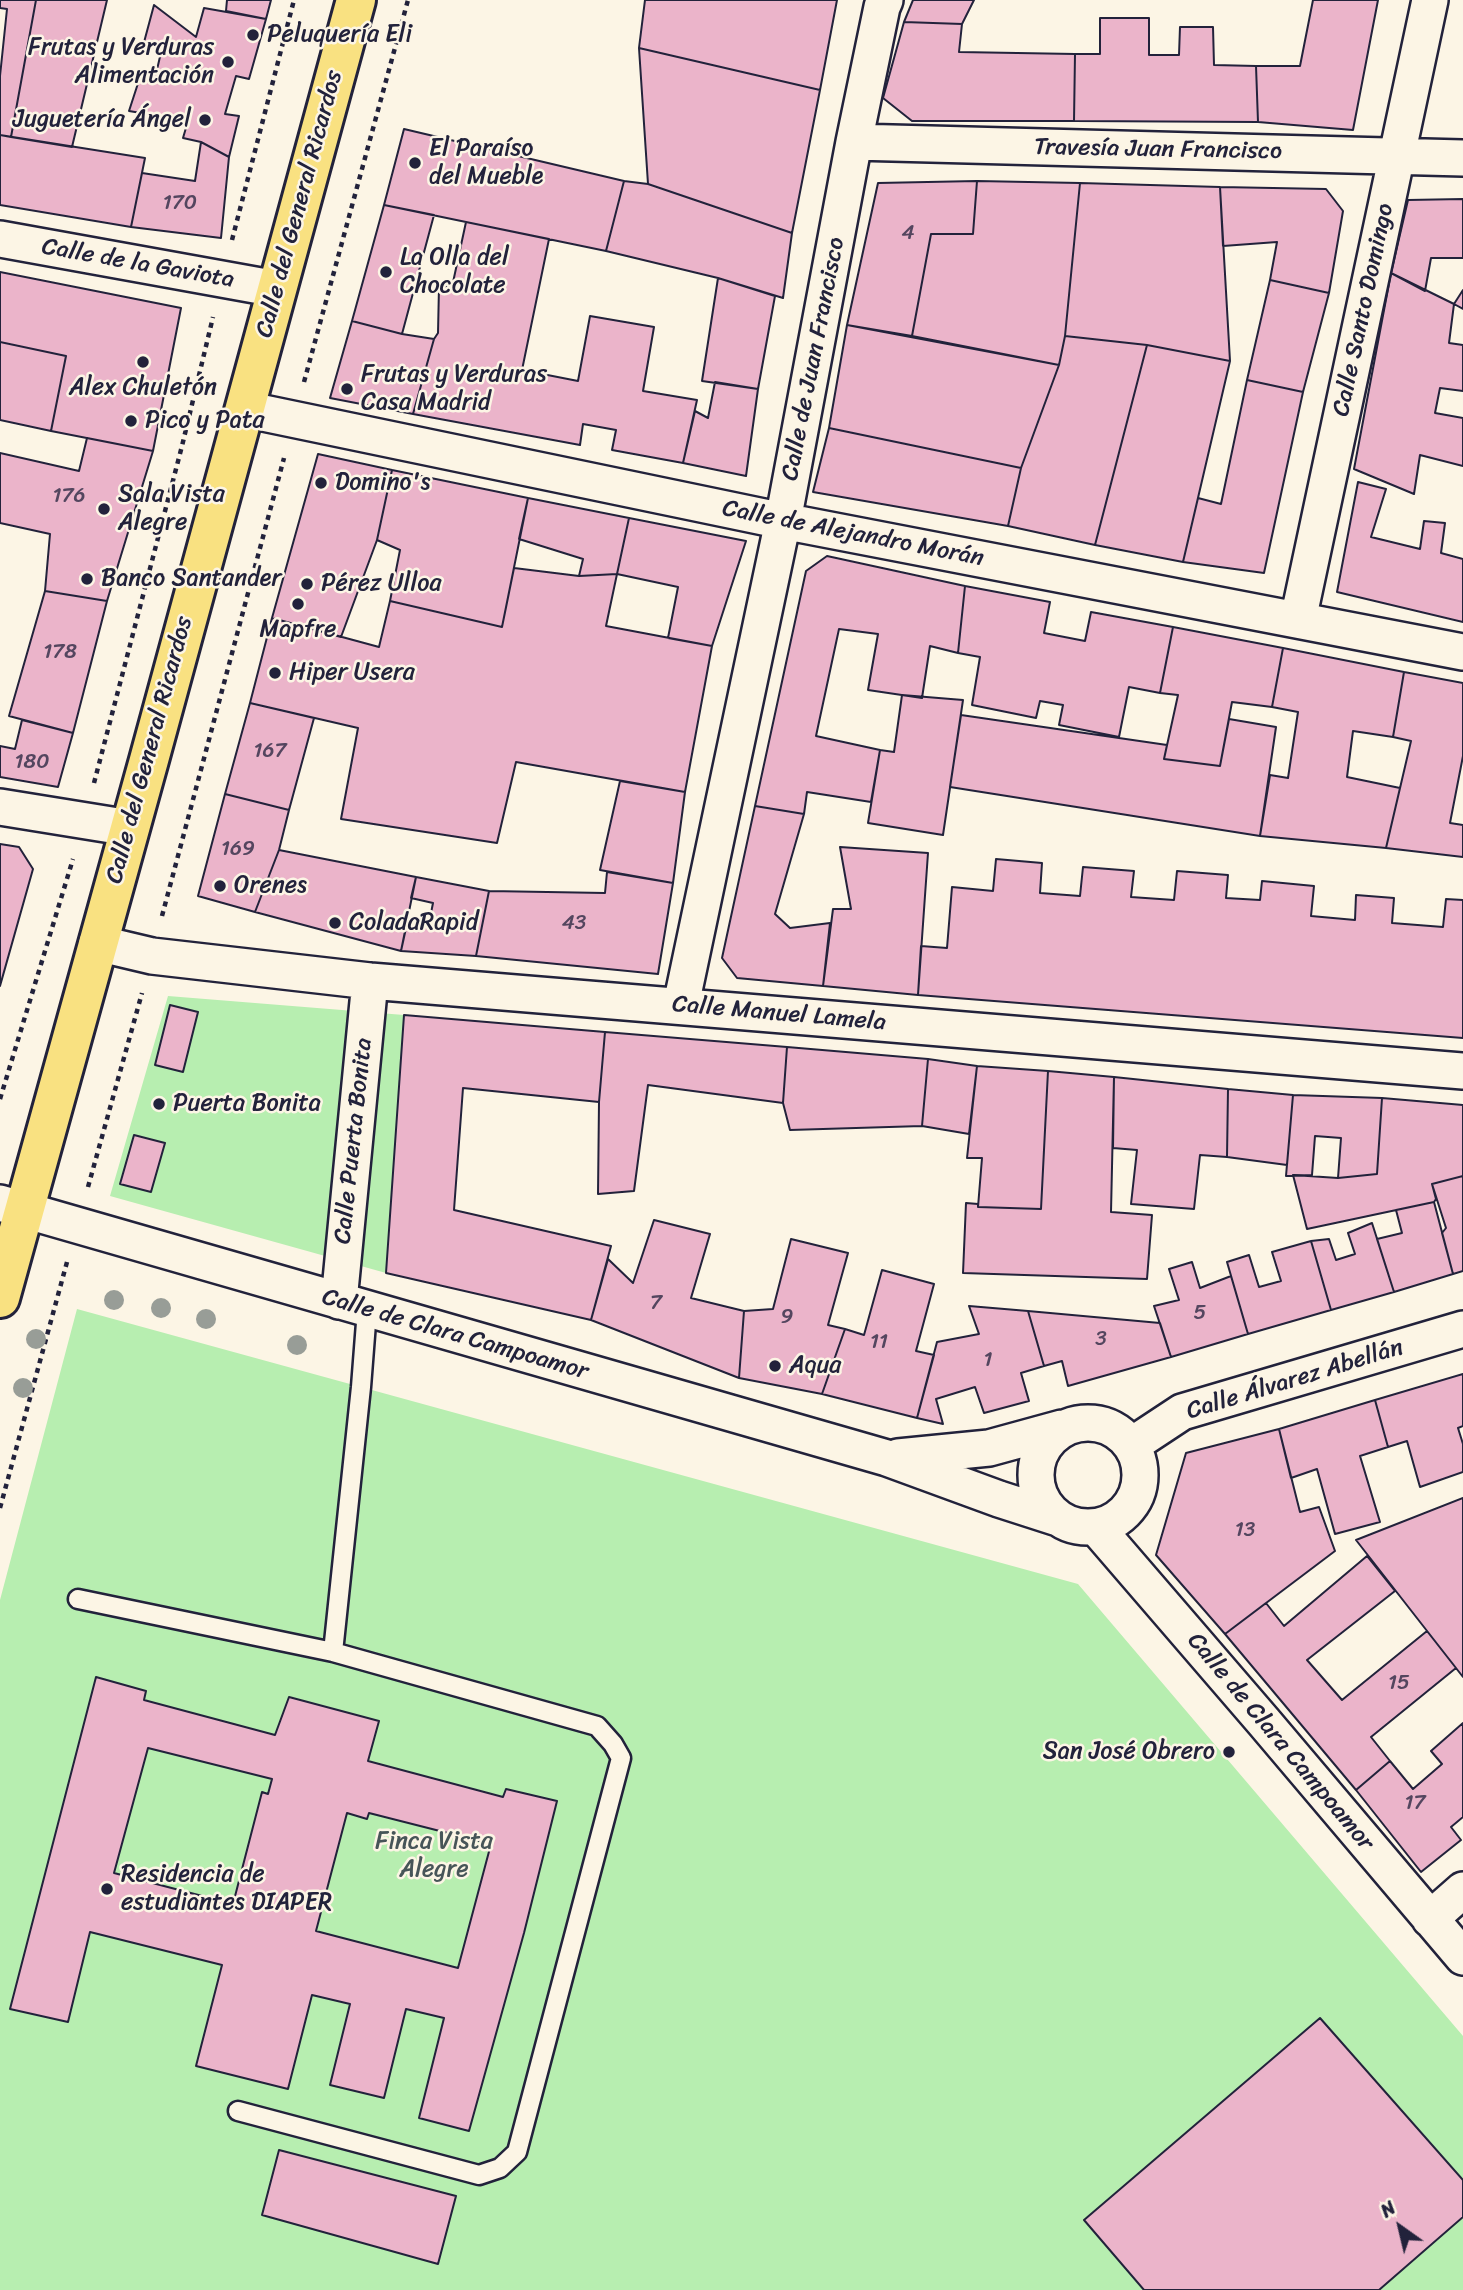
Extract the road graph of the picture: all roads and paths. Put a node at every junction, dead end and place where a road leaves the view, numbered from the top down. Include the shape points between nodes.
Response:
1 (294, 0) edge
2 (356, 0) edge
3 (408, 0) edge
4 (885, 0) edge
5 (1430, 0) edge
6 (854, 142) junction
7 (1397, 156) junction
8 (1463, 158) edge
9 (0, 239) edge
10 (228, 253) dead end
11 (277, 289) junction
12 (213, 315) dead end
13 (244, 409) junction
14 (294, 420) junction
15 (783, 521) junction
16 (1298, 620) junction
17 (1463, 652) edge
18 (93, 788) dead end
19 (0, 807) edge
20 (130, 828) junction
21 (77, 847) dead end
22 (97, 943) junction
23 (152, 956) junction
24 (370, 981) junction
25 (681, 1005) junction
26 (1463, 1071) edge
27 (0, 1099) edge
28 (12, 1207) edge
29 (77, 1226) junction
30 (0, 1298) edge
31 (353, 1305) junction
32 (1463, 1329) edge
33 (1062, 1428) junction
34 (1132, 1445) junction
35 (887, 1458) junction
36 (0, 1508) edge
37 (1058, 1518) junction
38 (1096, 1527) junction
39 (78, 1600) dead end
40 (333, 1652) junction
41 (1463, 1890) edge
42 (1430, 1919) junction
43 (1463, 1957) edge
44 (238, 2111) dead end

1 - 10 path
2 - 11 main road, Calle del General Ricardos
3 - 14 path
4 - 6 street, Calle de Juan Francisco
5 - 7 street, Calle Santo Domingo
6 - 7 street, Travesía Juan Francisco
6 - 15 street, Calle de Juan Francisco
7 - 8 street, Travesía Juan Francisco
7 - 16 street, Calle Santo Domingo
9 - 11 street, Calle de la Gaviota
11 - 13 main road, Calle del General Ricardos
12 - 18 path
13 - 14 street, Calle de Alejandro Morán
13 - 20 main road, Calle del General Ricardos
14 - 15 street, Calle de Alejandro Morán
14 - 23 path
15 - 16 street, Calle de Alejandro Morán
15 - 25 street, Calle de Juan Francisco
16 - 17 street, Calle de Alejandro Morán
19 - 20 street
20 - 22 main road, Calle del General Ricardos
21 - 27 path
22 - 23 street, Calle Manuel Lamela
22 - 28 main road, Calle del General Ricardos
23 - 24 street, Calle Manuel Lamela
23 - 29 path
24 - 25 street, Calle Manuel Lamela
24 - 31 street, Calle Puerta Bonita
25 - 26 street, Calle Manuel Lamela
28 - 29 street, Calle de Clara Campoamor
28 - 30 main road, Calle del General Ricardos
29 - 31 street, Calle de Clara Campoamor
29 - 36 path
31 - 35 street, Calle de Clara Campoamor
31 - 40 lane via 361,1387
32 - 34 street, Calle Álvarez Abellán via 1182,1412
33 - 34 street via 1081,1422 1101,1423
33 - 35 street, Calle de Clara Campoamor via 989,1448
33 - 37 street via 1046,1443 1037,1462 1036,1483 1044,1503
34 - 38 street via 1140,1464 1140,1486 1132,1505 1116,1520
35 - 37 street, Calle de Clara Campoamor
37 - 38 street via 1076,1526
38 - 42 street, Calle de Clara Campoamor
39 - 40 lane
40 - 44 lane via 597,1726 621,1758 517,2152 500,2168 479,2175
41 - 42 street
42 - 43 street, Calle de Clara Campoamor

